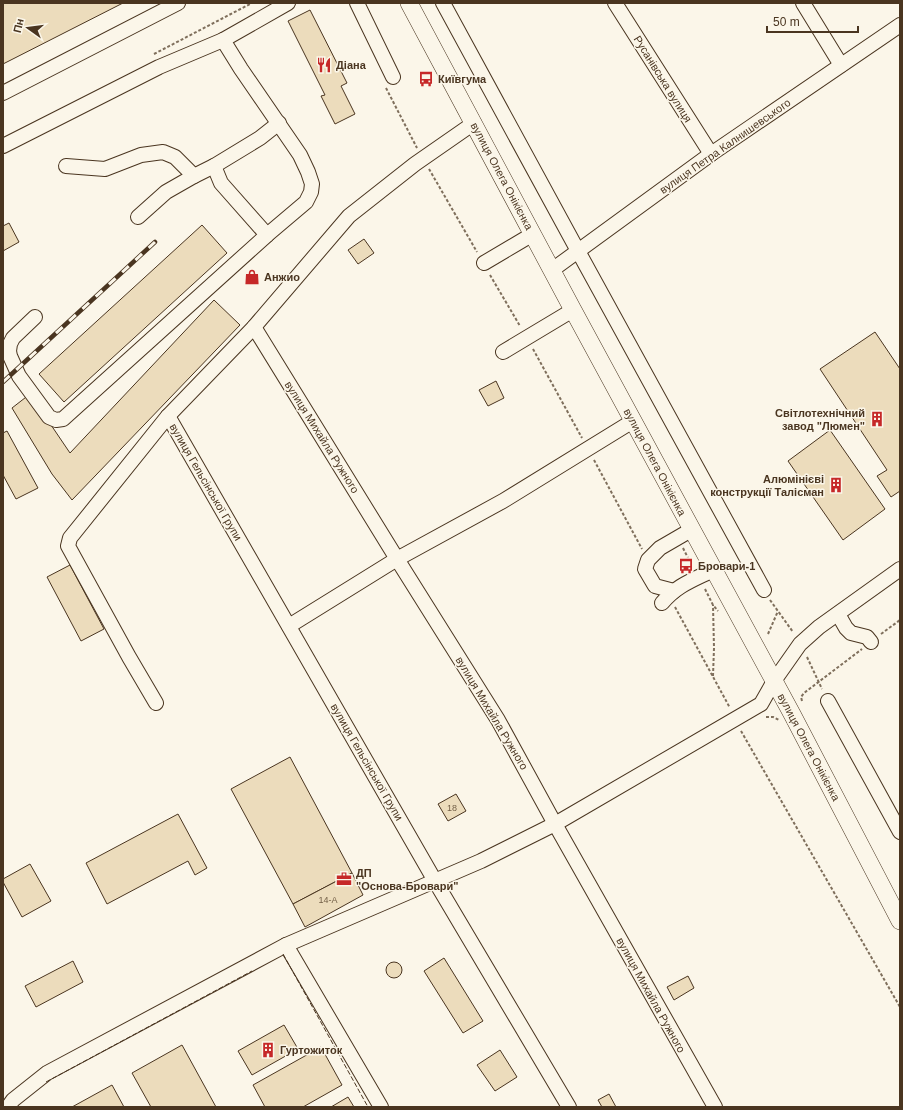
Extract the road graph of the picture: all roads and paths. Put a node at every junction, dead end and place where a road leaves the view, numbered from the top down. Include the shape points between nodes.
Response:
1 (178, 3) edge
2 (288, 3) edge
3 (357, 3) edge
4 (409, 3) edge
5 (443, 3) edge
6 (615, 3) edge
7 (803, 3) edge
8 (900, 25) edge
9 (223, 40) junction
10 (841, 65) junction
11 (389, 82) joint
12 (3, 93) edge
13 (279, 123) junction
14 (474, 123) junction
15 (3, 146) edge
16 (711, 154) junction
17 (422, 158) junction
18 (66, 166) dead end
19 (214, 166) junction
20 (194, 176) junction
21 (138, 217) dead end
22 (533, 234) junction
23 (267, 235) junction
24 (578, 251) junction
25 (484, 263) junction
26 (552, 270) junction
27 (573, 310) junction
28 (35, 317) dead end
29 (254, 327) junction
30 (527, 338) junction
31 (503, 352) dead end
32 (168, 416) junction
33 (633, 421) junction
34 (588, 449) junction
35 (691, 530) junction
36 (397, 558) junction
37 (648, 560) junction
38 (900, 569) edge
39 (713, 570) junction
40 (764, 590) joint
41 (668, 596) junction
42 (713, 604) dead end
43 (778, 611) junction
44 (838, 614) junction
45 (900, 620) edge
46 (289, 626) junction
47 (768, 634) dead end
48 (794, 634) dead end
49 (871, 642) junction
50 (806, 656) dead end
51 (713, 677) junction
52 (774, 681) junction
53 (819, 682) junction
54 (828, 701) joint
55 (156, 703) dead end
56 (802, 703) dead end
57 (731, 711) dead end
58 (762, 717) dead end
59 (780, 721) dead end
60 (739, 728) dead end
61 (555, 824) junction
62 (900, 832) edge
63 (435, 881) junction
64 (900, 921) edge
65 (286, 945) junction
66 (900, 1007) edge
67 (8, 1107) edge
68 (381, 1107) edge
69 (569, 1107) edge
70 (715, 1107) edge

1 - 12 street
2 - 9 street
3 - 11 street
4 - 14 main road, вулиця Олега Онікієнка
5 - 24 street
6 - 16 street, Русанівська вулиця
7 - 10 street
8 - 10 street, вулиця Петра Калнишевського
9 - 13 street
9 - 15 street via 159,67
10 - 16 street, вулиця Петра Калнишевського
11 - 17 path
13 - 19 street via 260,138
13 - 23 street via 300,155 312,184 306,202
14 - 17 street
14 - 22 main road, вулиця Олега Онікієнка
16 - 24 street, вулиця Петра Калнишевського
17 - 25 path
17 - 29 street via 349,216
18 - 20 street via 105,169 141,155 163,152 175,157
19 - 20 street
19 - 23 street via 221,183
20 - 21 street via 166,192
22 - 25 street
22 - 26 main road, вулиця Олега Онікієнка
23 - 28 street via 63,419 49,417 20,376 8,350 13,338
24 - 26 street, вулиця Петра Калнишевського
24 - 40 street
25 - 30 path
26 - 27 main road, вулиця Олега Онікієнка
27 - 30 street
27 - 33 main road, вулиця Олега Онікієнка
29 - 32 street
29 - 36 street, вулиця Михайла Ружного
30 - 31 street
30 - 34 path
32 - 46 street, вулиця Гельсінської Групи
32 - 55 street via 70,538 68,546
33 - 34 street
33 - 35 main road, вулиця Олега Онікієнка
34 - 36 street via 503,501
34 - 37 path
35 - 37 street via 660,548
35 - 39 main road, вулиця Олега Онікієнка
36 - 46 street
36 - 61 street, вулиця Михайла Ружного via 498,720
37 - 41 street via 645,569 655,586
38 - 44 street
39 - 41 street
39 - 52 main road, вулиця Олега Онікієнка
40 - 43 path
41 - 51 path
42 - 51 path
43 - 47 path
43 - 48 path
44 - 49 street via 851,633 867,637
44 - 52 street via 800,644
45 - 49 path
46 - 63 street, вулиця Гельсінської Групи
49 - 53 path
50 - 53 path
51 - 57 path
52 - 61 street via 761,704
52 - 64 main road, вулиця Олега Онікієнка
53 - 54 path
53 - 56 path via 804,693
54 - 62 street
58 - 59 path via 773,717
60 - 66 path
61 - 63 street
61 - 70 street, вулиця Михайла Ружного
63 - 65 street
63 - 69 street, вулиця Гельсінської Групи
65 - 67 street via 46,1073
65 - 68 street

